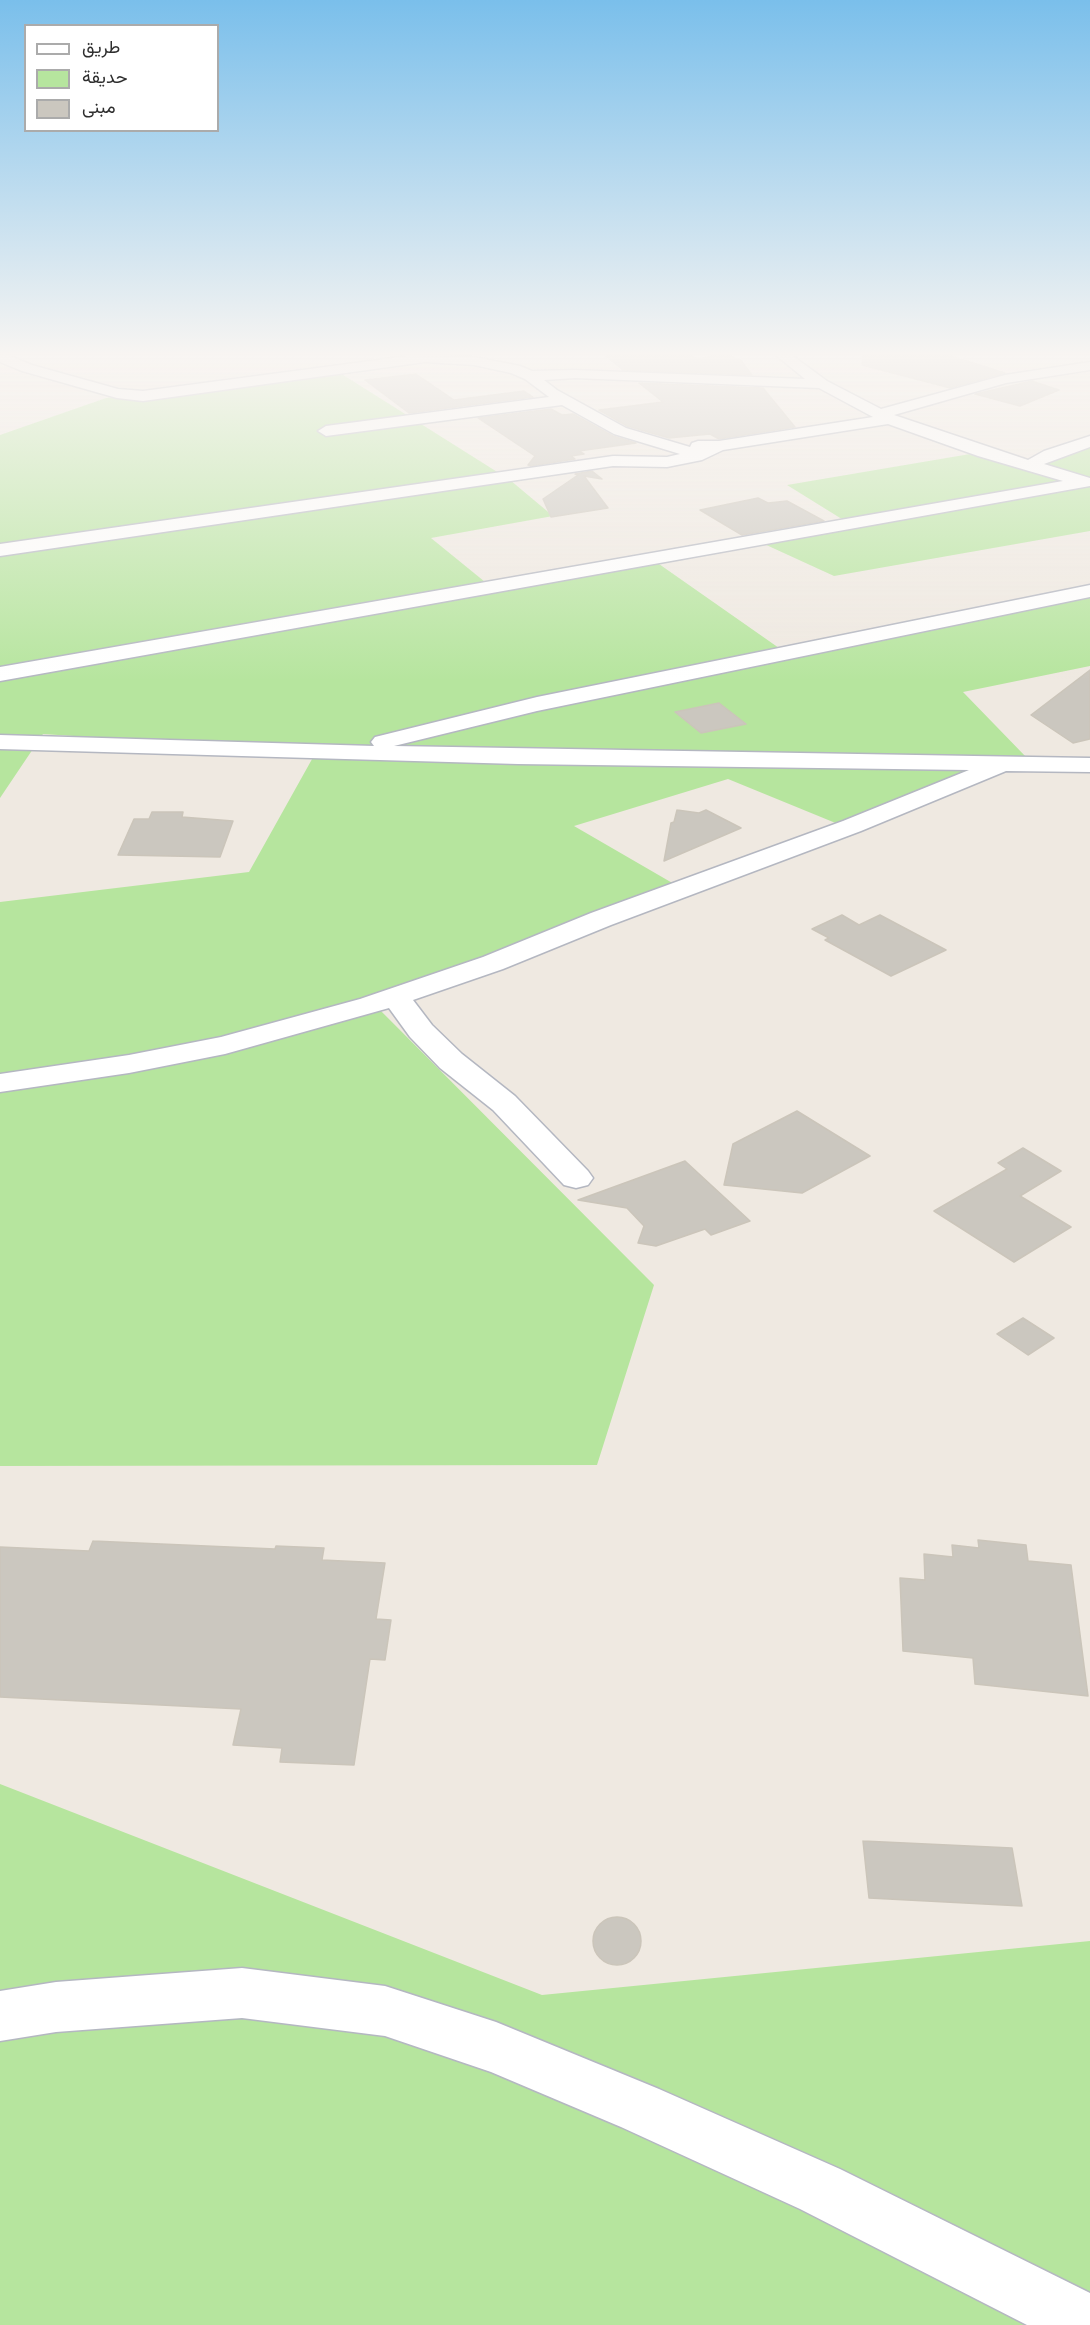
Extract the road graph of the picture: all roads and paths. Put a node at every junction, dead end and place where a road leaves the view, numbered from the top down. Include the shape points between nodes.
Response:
1 (589, 464) edge
2 (1030, 465) edge
3 (1087, 483) edge
4 (0, 550) edge
5 (1090, 591) edge
6 (0, 674) edge
7 (453, 725) junction
8 (0, 742) edge
9 (1090, 751) edge
10 (347, 752) junction
11 (459, 755) junction
12 (1005, 764) junction
13 (1035, 764) junction
14 (1090, 765) edge
15 (396, 997) junction
16 (0, 1083) edge
17 (576, 1178) dead end
18 (0, 2016) edge
19 (1090, 2325) edge

1 - 4 street
2 - 3 street
3 - 6 street
5 - 7 street
7 - 10 street
7 - 11 street
8 - 10 street
9 - 13 street
10 - 11 street
11 - 12 street
12 - 13 street
12 - 15 street via 862,822
13 - 14 street
15 - 16 street via 225,1045
15 - 17 street via 451,1061 504,1103
18 - 19 street via 56,2007 242,1993 385,2011 496,2048 640,2108 820,2189

